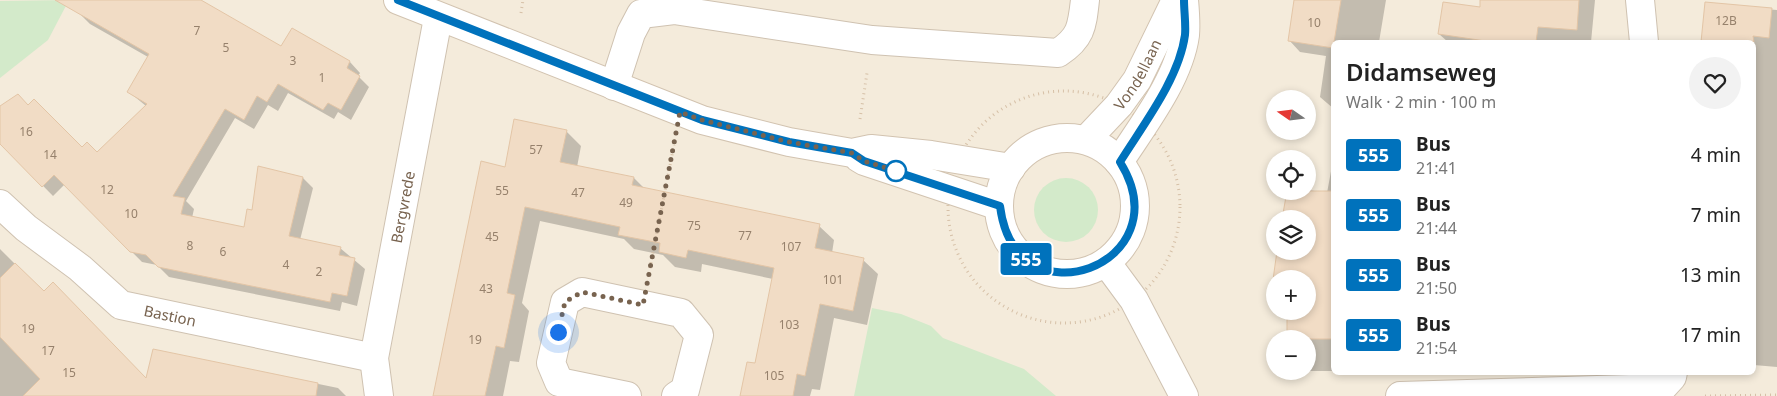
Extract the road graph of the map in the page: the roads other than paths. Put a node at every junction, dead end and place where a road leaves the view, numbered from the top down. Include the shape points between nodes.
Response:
1 (398, 0) edge
2 (1085, 0) edge
3 (1176, 0) edge
4 (1184, 0) edge
5 (1640, 0) edge
6 (438, 18) junction
7 (1644, 40) edge
8 (614, 86) junction
9 (855, 140) junction
10 (1086, 140) junction
11 (1120, 162) junction
12 (1011, 168) junction
13 (0, 204) edge
14 (1000, 206) junction
15 (1106, 262) junction
16 (374, 358) junction
17 (1672, 375) edge
18 (379, 396) edge
19 (627, 396) edge
20 (676, 396) edge
21 (1184, 396) edge
22 (1400, 396) edge

1 - 6 street
2 - 8 street via 1079,35 1058,53 872,40 674,10 641,14 630,33
3 - 10 street, Vondellaan via 1137,80
4 - 11 street, Vondellaan via 1185,35 1179,56 1145,124
5 - 7 street
6 - 8 street
6 - 16 street, Bergvrede
8 - 9 street via 702,120 789,142
9 - 12 street via 871,149
9 - 14 street via 864,161
10 - 11 street
10 - 12 street via 1058,138 1044,142 1020,156
11 - 15 street via 1129,178 1135,215 1130,233
12 - 14 street via 1000,192
13 - 16 street, Bastion via 121,305
14 - 15 street via 1002,224 1009,241 1020,255 1036,266 1071,274
15 - 21 street via 1134,300
16 - 18 street, Bergvrede
17 - 22 street via 1662,388
19 - 20 street via 560,382 551,363 565,302 582,292 681,313 698,335 686,390

